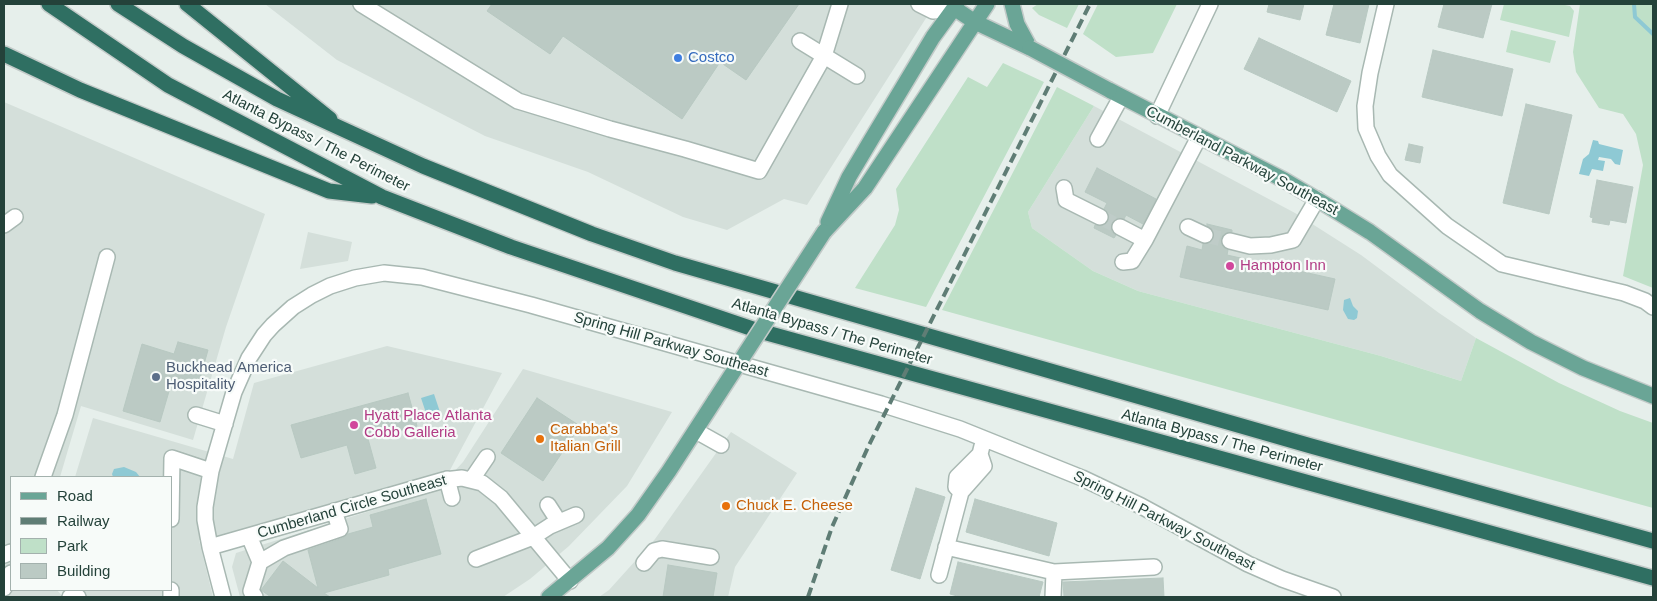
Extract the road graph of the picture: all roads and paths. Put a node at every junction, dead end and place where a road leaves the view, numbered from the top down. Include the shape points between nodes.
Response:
1 (49, 4) edge
2 (118, 4) edge
3 (187, 4) edge
4 (360, 4) edge
5 (840, 4) edge
6 (919, 4) edge
7 (987, 4) edge
8 (1012, 4) edge
9 (1210, 4) edge
10 (1386, 4) edge
11 (955, 5) edge
12 (975, 22) junction
13 (800, 41) dead end
14 (1030, 48) junction
15 (4, 54) edge
16 (824, 56) junction
17 (857, 76) dead end
18 (1115, 93) junction
19 (1157, 116) junction
20 (345, 131) junction
21 (1199, 137) junction
22 (1098, 139) dead end
23 (1064, 188) dead end
24 (382, 197) junction
25 (1317, 199) junction
26 (1100, 217) tunnel mouth
27 (1120, 227) tunnel mouth
28 (1188, 227) dead end
29 (824, 232) junction
30 (1205, 235) tunnel mouth
31 (1145, 240) junction
32 (1230, 241) tunnel mouth
33 (106, 257) dead end
34 (1123, 262) dead end
35 (1653, 307) edge
36 (1653, 396) edge
37 (196, 415) dead end
38 (225, 424) junction
39 (696, 431) junction
40 (984, 439) junction
41 (721, 445) dead end
42 (487, 456) dead end
43 (212, 471) junction
44 (43, 476) edge
45 (172, 476) edge
46 (447, 479) junction
47 (472, 479) junction
48 (452, 498) dead end
49 (548, 505) dead end
50 (334, 511) junction
51 (576, 515) dead end
52 (559, 522) junction
53 (249, 536) junction
54 (533, 537) junction
55 (1653, 541) edge
56 (210, 547) junction
57 (946, 547) junction
58 (711, 557) dead end
59 (476, 560) dead end
60 (260, 562) junction
61 (644, 563) dead end
62 (1154, 567) dead end
63 (1054, 572) junction
64 (10, 575) edge
65 (939, 575) dead end
66 (1653, 578) edge
67 (570, 582) junction
68 (4, 588) edge
69 (70, 597) edge
70 (78, 597) edge
71 (223, 597) edge
72 (255, 597) edge
73 (549, 597) edge
74 (1053, 597) edge
75 (1333, 597) edge

1 - 24 highway, Atlanta Bypass / The Perimeter via 168,85
2 - 20 highway, Atlanta Bypass / The Perimeter via 183,46 276,99
3 - 20 highway
4 - 16 street via 518,101 759,171
5 - 16 street
6 - 11 street via 932,12
7 - 12 main road
8 - 14 main road via 1017,24
9 - 19 street
10 - 35 street via 1365,106 1366,128 1390,175 1448,226 1502,264 1624,293
11 - 12 main road, Cumberland Parkway Southeast
11 - 29 main road via 933,36 849,178
12 - 14 main road, Cumberland Parkway Southeast
12 - 29 main road via 865,188
13 - 16 street
14 - 18 main road, Cumberland Parkway Southeast, bridge
15 - 24 highway via 106,100 329,191
16 - 17 street
18 - 19 main road, Cumberland Parkway Southeast
18 - 22 street
19 - 21 main road, Cumberland Parkway Southeast
20 - 55 highway, Atlanta Bypass / The Perimeter via 592,234 675,263
21 - 25 main road, Cumberland Parkway Southeast
21 - 31 street
23 - 26 street via 1066,200
24 - 66 highway, Atlanta Bypass / The Perimeter via 511,247 756,330
25 - 32 street via 1293,240 1250,246
25 - 36 main road, Cumberland Parkway Southeast via 1503,325 1583,368
27 - 31 street
28 - 30 street
29 - 39 main road, bridge
31 - 34 street via 1132,261
33 - 44 street via 65,415
37 - 38 street
38 - 40 street, Spring Hill Parkway Southeast via 249,358 264,335 283,316 330,286 374,274 394,273 531,304 881,404
38 - 43 street, Spring Hill Parkway Southeast
39 - 41 street
39 - 67 main road via 638,515
40 - 57 street via 980,454 984,466 961,492
40 - 75 street, Spring Hill Parkway Southeast via 1082,478 1248,564
42 - 47 street
43 - 45 street via 172,458
43 - 56 street, Spring Hill Parkway Southeast via 205,507
46 - 47 street, Cumberland Circle Southeast
46 - 48 street
46 - 50 street, Cumberland Circle Southeast
47 - 54 street, Cumberland Circle Southeast via 492,489
49 - 52 street
50 - 53 street, Cumberland Circle Southeast
50 - 60 street via 340,528 284,548
51 - 52 street
52 - 54 street
53 - 56 street, Cumberland Circle Southeast
53 - 60 street
54 - 59 street
54 - 67 street, Cumberland Circle Southeast
56 - 71 street, Spring Hill Parkway Southeast
57 - 63 street
57 - 65 street
58 - 61 street via 662,549 654,550
60 - 72 street via 251,591
62 - 63 street
63 - 74 street
64 - 68 street
67 - 73 main road
69 - 70 street via 74,594

